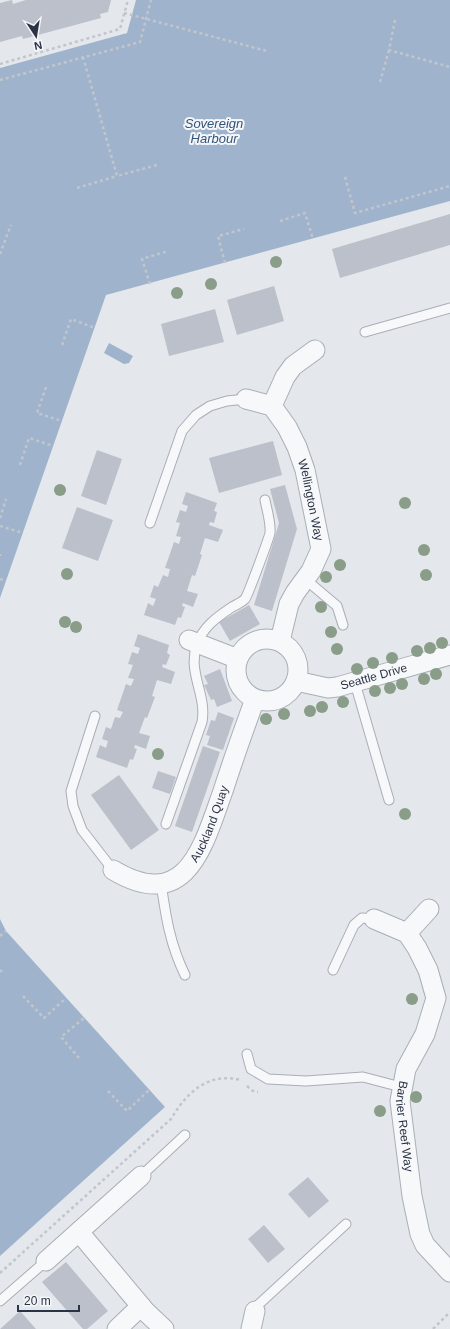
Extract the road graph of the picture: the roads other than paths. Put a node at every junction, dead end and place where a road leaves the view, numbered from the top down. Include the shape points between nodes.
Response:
1 (450, 308) edge
2 (365, 332) dead end
3 (315, 350) dead end
4 (246, 399) joint
5 (272, 406) junction
6 (265, 500) dead end
7 (150, 523) dead end
8 (305, 579) junction
9 (343, 625) dead end
10 (280, 641) junction
11 (193, 642) junction
12 (450, 655) edge
13 (238, 659) junction
14 (296, 681) junction
15 (355, 683) junction
16 (255, 699) junction
17 (95, 716) dead end
18 (389, 800) dead end
19 (166, 824) dead end
20 (113, 870) joint
21 (161, 883) junction
22 (429, 909) dead end
23 (374, 919) joint
24 (407, 934) junction
25 (333, 970) dead end
26 (185, 975) dead end
27 (443, 998) edge
28 (247, 1054) dead end
29 (401, 1087) junction
30 (184, 1135) dead end
31 (142, 1176) joint
32 (346, 1224) dead end
33 (79, 1232) junction
34 (46, 1261) joint
35 (450, 1272) edge
36 (0, 1301) edge
37 (141, 1306) junction
38 (253, 1320) edge
39 (117, 1329) edge
40 (164, 1329) edge

1 - 2 lane
3 - 5 street via 292,366
4 - 5 street
4 - 7 lane via 210,406 189,421 182,431
5 - 8 street, Wellington Way via 287,426 297,447 305,470 316,523 320,549 317,560
6 - 11 lane via 270,535 244,599 213,620
8 - 9 lane via 337,606
8 - 10 street, Wellington Way via 289,604
10 - 13 street via 264,639 254,642 243,650
10 - 14 street via 296,657
11 - 13 street
11 - 19 lane via 194,675 203,704 202,722
12 - 15 street, Seattle Drive
13 - 16 street via 238,682 246,693
14 - 15 street, Seattle Drive via 328,688
14 - 16 street via 291,690 281,698 270,701
15 - 18 lane
16 - 21 street, Auckland Quay via 201,850 194,863 182,874
17 - 20 lane via 71,791 73,806 82,830
20 - 21 street, Auckland Quay via 129,880 147,884
21 - 26 lane via 174,953
22 - 24 street
23 - 24 street
23 - 25 lane via 362,918 354,925
24 - 27 street, Barrier Reef Way
27 - 29 street, Barrier Reef Way via 406,1069
28 - 29 lane via 251,1069 268,1079 306,1081 363,1077
29 - 35 street, Barrier Reef Way via 400,1101 417,1223 425,1245
30 - 31 lane
31 - 33 street
32 - 38 lane via 258,1305
33 - 34 street
33 - 37 street
34 - 36 lane
37 - 39 street
37 - 40 street

